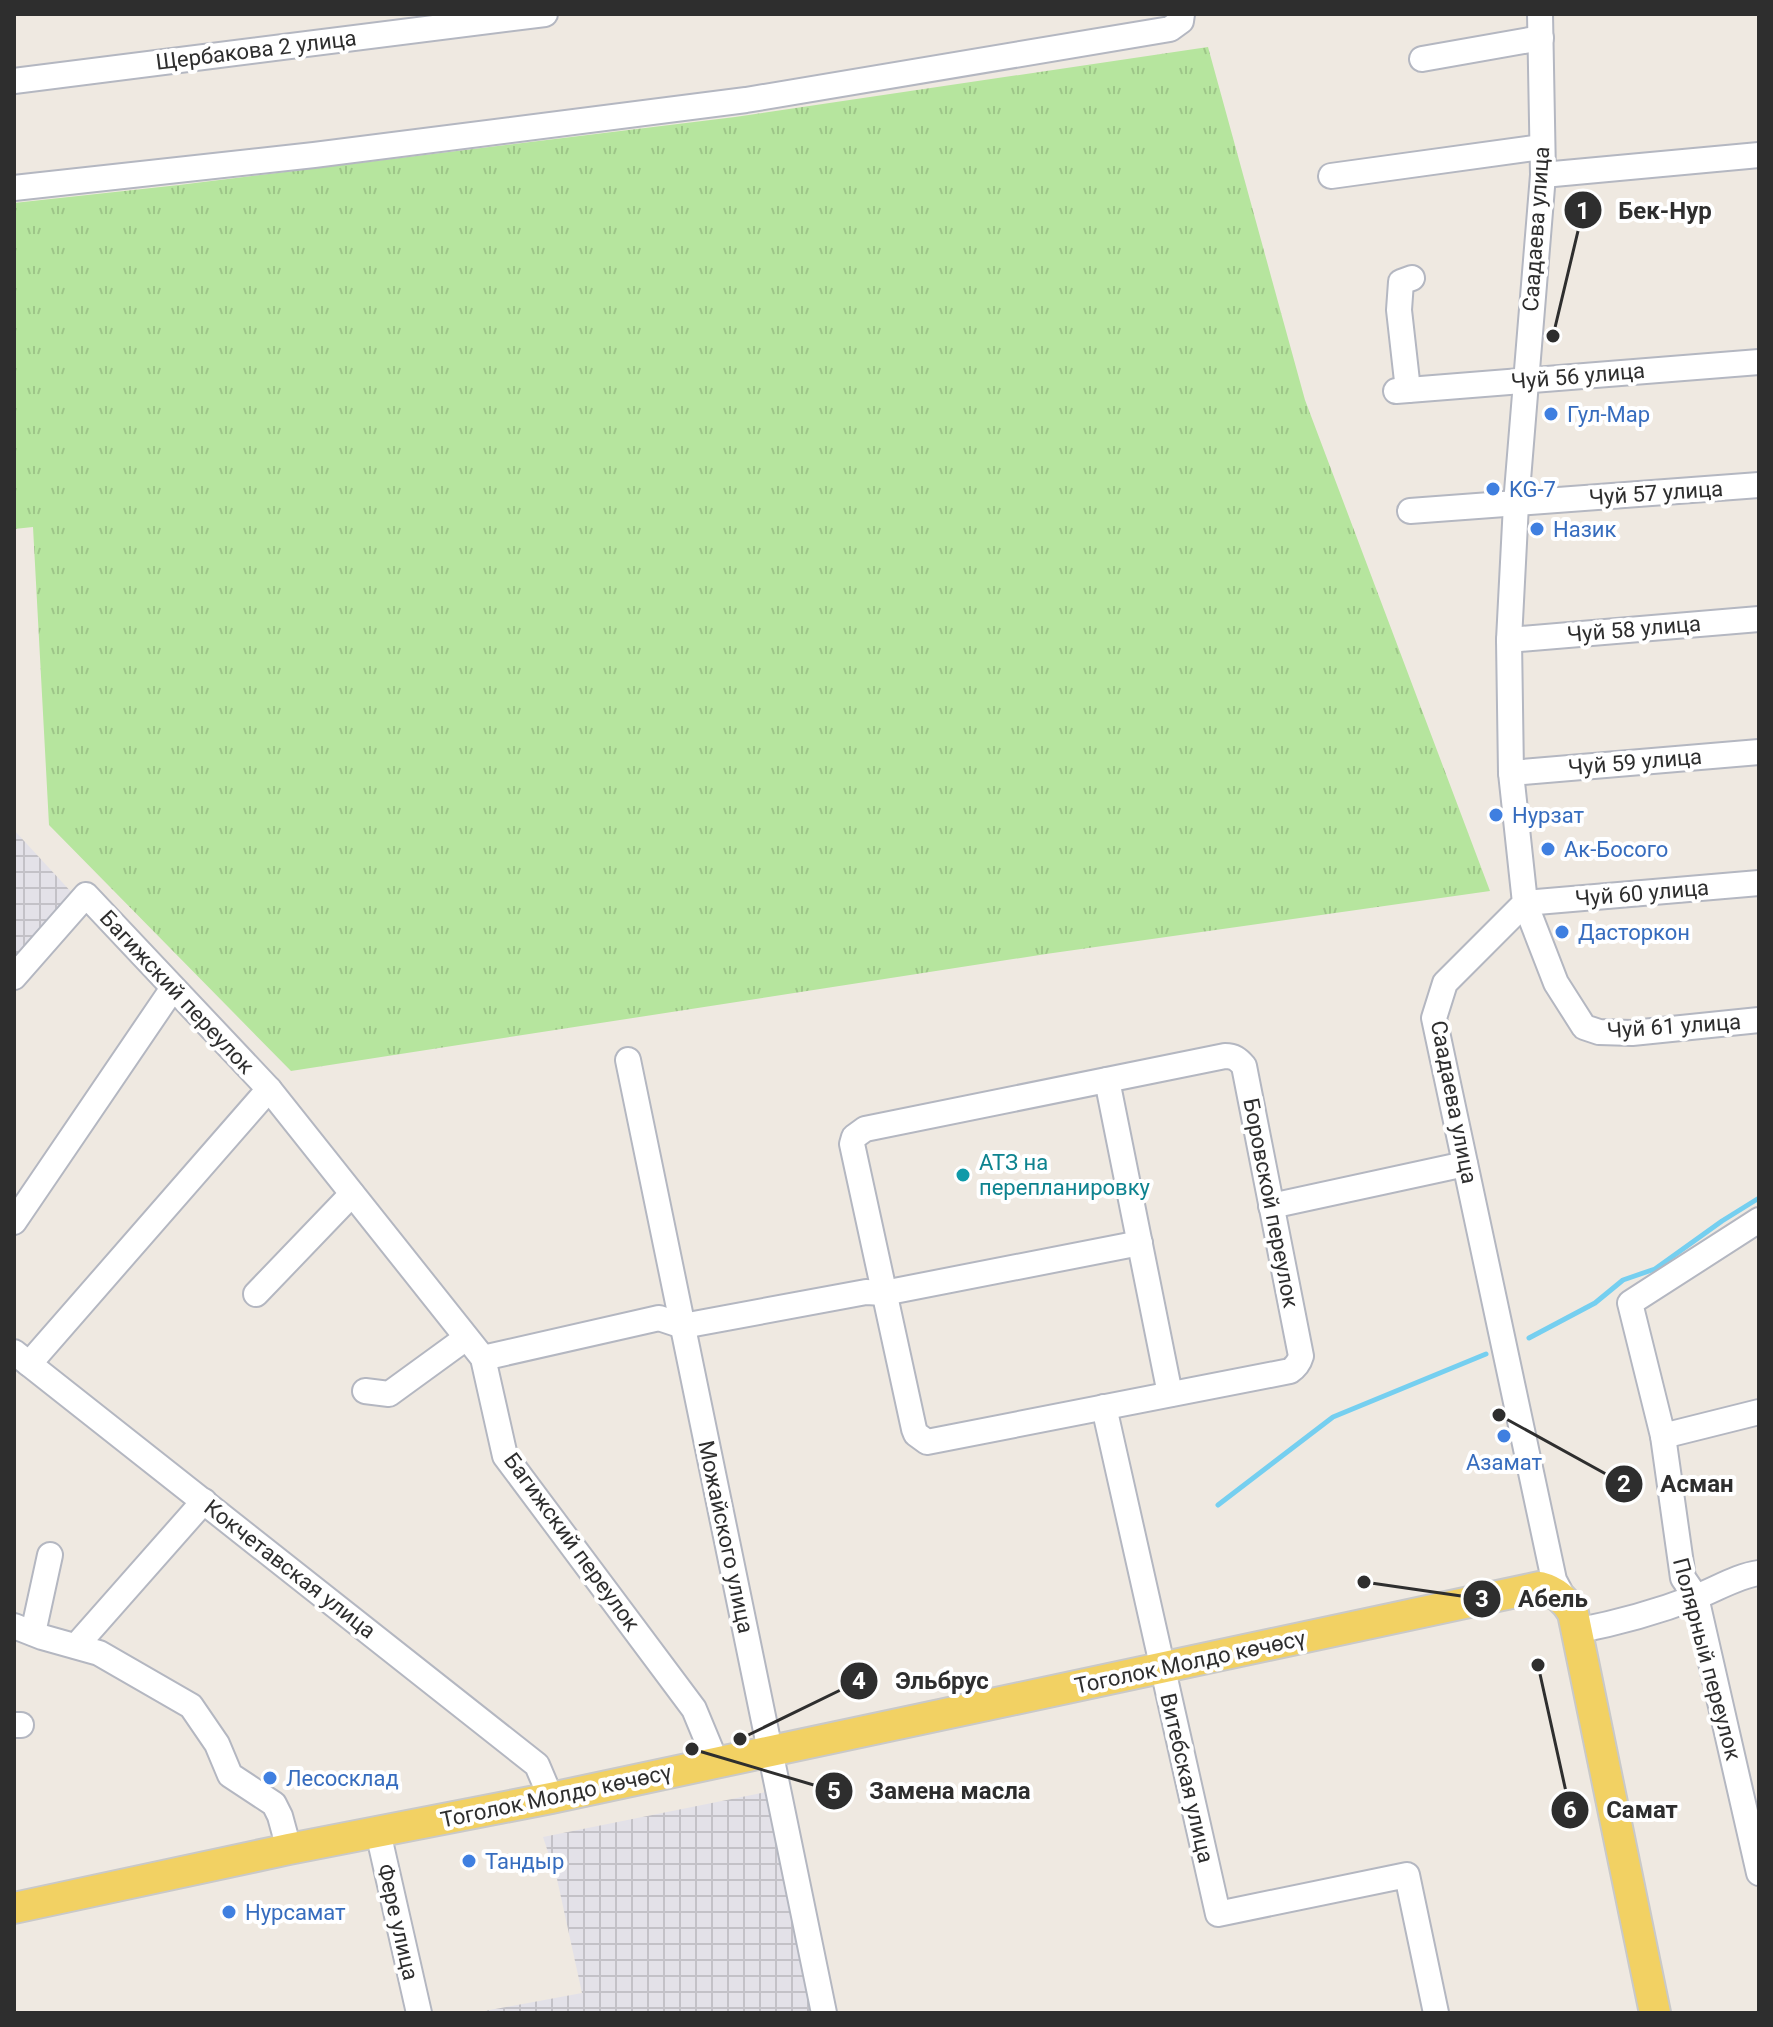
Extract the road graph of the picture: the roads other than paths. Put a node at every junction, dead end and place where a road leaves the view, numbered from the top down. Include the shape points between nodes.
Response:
1 (545, 14) edge
2 (1182, 14) edge
3 (1541, 26) edge
4 (1422, 59) dead end
5 (14, 81) edge
6 (1542, 147) junction
7 (1759, 155) edge
8 (1543, 175) junction
9 (1331, 176) dead end
10 (14, 188) edge
11 (1412, 278) dead end
12 (1759, 362) edge
13 (1525, 381) junction
14 (1759, 485) edge
15 (1516, 504) junction
16 (1410, 511) dead end
17 (1759, 619) edge
18 (1509, 640) junction
19 (1759, 752) edge
20 (1511, 773) junction
21 (1759, 883) edge
22 (1525, 903) junction
23 (14, 977) edge
24 (173, 988) junction
25 (1759, 1020) edge
26 (628, 1060) dead end
27 (1107, 1080) junction
28 (269, 1089) junction
29 (1465, 1164) junction
30 (352, 1194) junction
31 (1271, 1206) junction
32 (1759, 1220) edge
33 (14, 1222) edge
34 (1140, 1243) junction
35 (884, 1293) junction
36 (256, 1294) dead end
37 (683, 1326) junction
38 (466, 1338) junction
39 (18, 1357) edge
40 (483, 1358) junction
41 (365, 1391) dead end
42 (1170, 1394) junction
43 (1104, 1407) junction
44 (1759, 1412) edge
45 (1663, 1436) junction
46 (204, 1501) junction
47 (50, 1555) dead end
48 (1759, 1573) edge
49 (1696, 1597) junction
50 (1564, 1599) junction
51 (23, 1630) edge
52 (1576, 1631) junction
53 (76, 1646) junction
54 (1162, 1667) junction
55 (770, 1750) junction
56 (716, 1762) junction
57 (1750, 1785) edge
58 (551, 1798) junction
59 (378, 1832) junction
60 (289, 1849) junction
61 (1759, 1873) edge
62 (14, 1908) edge
63 (419, 2013) edge
64 (824, 2013) edge
65 (1436, 2013) edge
66 (1655, 2013) edge

1 - 5 street, Щербакова 2 улица
2 - 10 street via 1170,29 746,100
3 - 4 street
3 - 6 street, Саадаева улица
6 - 8 street, Саадаева улица
6 - 9 street
7 - 8 street
8 - 13 street, Саадаева улица
11 - 13 street, Чуй 56 улица via 1401,282 1402,390
12 - 13 street, Чуй 56 улица
13 - 15 street, Саадаева улица
14 - 15 street, Чуй 57 улица
15 - 16 street, Чуй 57 улица
15 - 18 street, Саадаева улица
17 - 18 street, Чуй 58 улица
18 - 20 street, Саадаева улица
19 - 20 street, Чуй 59 улица
20 - 22 street, Саадаева улица
21 - 22 street, Чуй 60 улица
22 - 25 street, Чуй 61 улица via 1556,983 1584,1027 1632,1033
22 - 29 street, Саадаева улица via 1445,983 1434,1018
23 - 24 street, Багижский переулок via 86,895
24 - 28 street, Багижский переулок
24 - 33 street
26 - 37 street, Можайского улица
27 - 31 street, Боровской переулок via 1225,1056 1239,1059
27 - 34 street
27 - 35 street, Боровской переулок via 859,1132 852,1144
28 - 30 street, Багижский переулок
28 - 39 street, Багижский переулок
29 - 31 street
29 - 50 street, Саадаева улица via 1554,1580
30 - 36 street
30 - 38 street, Багижский переулок
31 - 42 street, Боровской переулок via 1300,1362 1290,1371
32 - 45 street, Полярный переулок via 1630,1303
34 - 35 street
34 - 42 street
35 - 37 street
35 - 43 street, Боровской переулок via 914,1429 921,1439
37 - 40 street via 659,1318
37 - 55 street, Можайского улица
38 - 40 street, Багижский переулок
38 - 41 street via 389,1394
39 - 46 street, Кокчетавская улица
40 - 56 street, Багижский переулок via 505,1456 694,1709
42 - 43 street, Боровской переулок
43 - 54 street, Витебская улица
44 - 45 street
45 - 49 street, Полярный переулок via 1683,1578
46 - 53 street
46 - 58 street, Кокчетавская улица via 537,1765
47 - 51 street
48 - 49 street
49 - 52 street
49 - 57 street, Полярный переулок
50 - 52 main road, Саадаева улица
50 - 54 main road, Тоголок Молдо көчөсү via 1540,1587
51 - 53 street
52 - 66 main road, Саадаева улица
53 - 60 street via 99,1653 191,1706 230,1775 274,1804
54 - 55 main road, Тоголок Молдо көчөсү
54 - 65 street, Витебская улица via 1218,1914 1407,1875
55 - 56 main road, Тоголок Молдо көчөсү
55 - 64 street, Можайского улица
56 - 58 main road, Тоголок Молдо көчөсү
57 - 61 street, Полярный переулок
58 - 59 main road, Тоголок Молдо көчөсү
59 - 60 main road, Тоголок Молдо көчөсү
59 - 63 street, Фере улица
60 - 62 main road, Тоголок Молдо көчөсү

